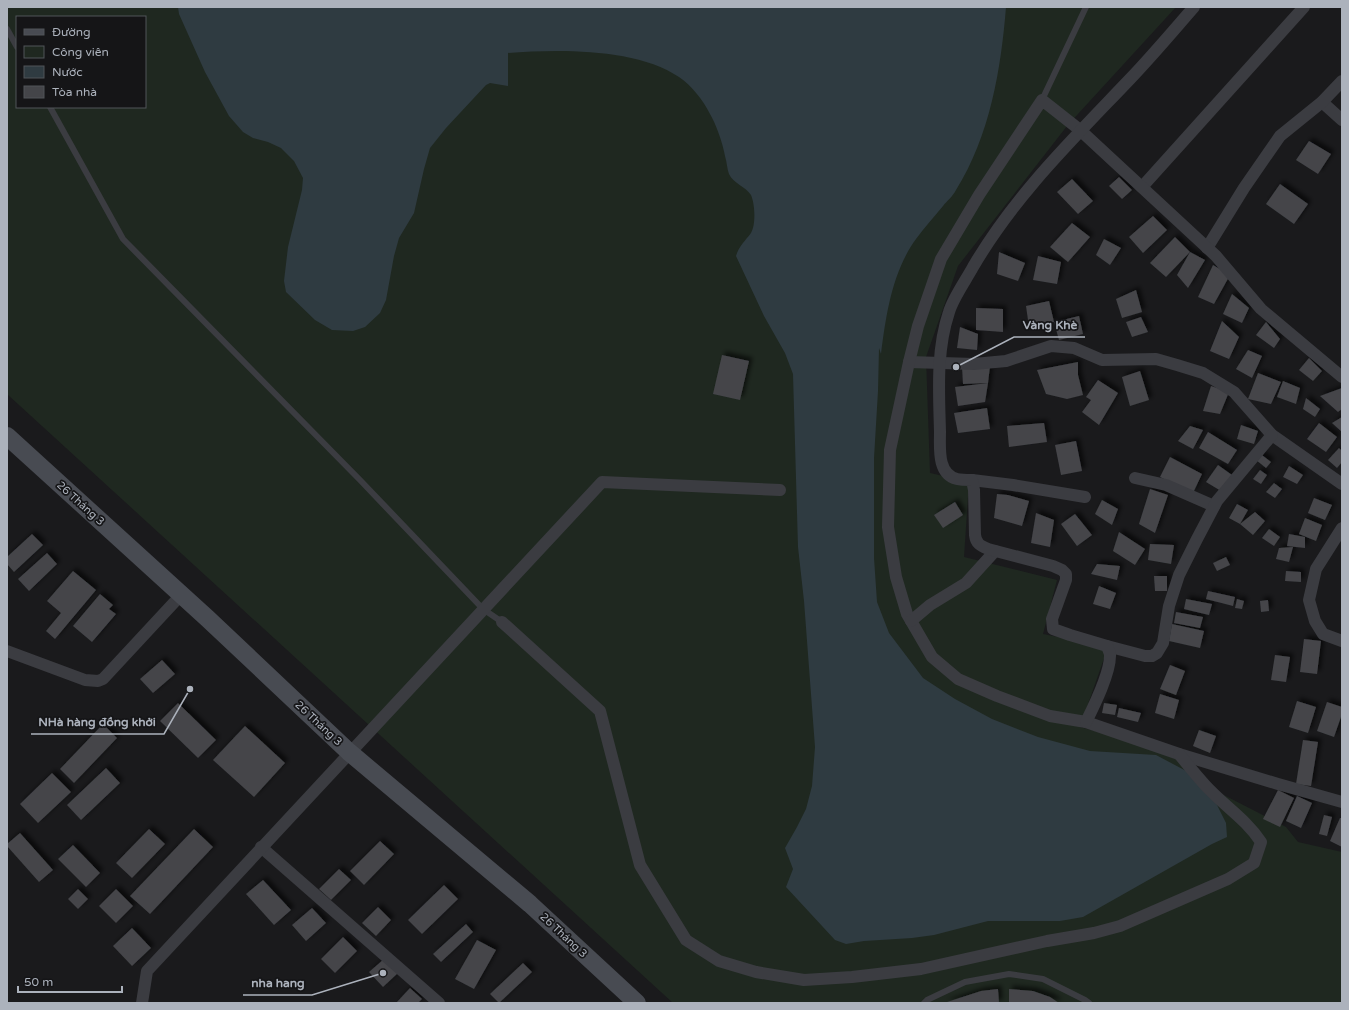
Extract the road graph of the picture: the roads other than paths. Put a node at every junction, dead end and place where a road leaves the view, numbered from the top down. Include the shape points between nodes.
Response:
1 (1086, 7) edge
2 (1194, 7) edge
3 (1304, 7) edge
4 (7, 29) edge
5 (16, 45) edge
6 (1342, 81) edge
7 (1042, 100) junction
8 (1322, 102) junction
9 (51, 108) edge
10 (1342, 120) edge
11 (1080, 130) junction
12 (1142, 187) junction
13 (1207, 248) junction
14 (909, 362) junction
15 (939, 364) junction
16 (1342, 377) edge
17 (1272, 435) junction
18 (7, 436) edge
19 (1135, 478) dead end
20 (972, 480) junction
21 (1342, 484) edge
22 (780, 490) dead end
23 (1085, 497) dead end
24 (1214, 506) junction
25 (1342, 528) edge
26 (994, 551) junction
27 (181, 595) junction
28 (483, 609) junction
29 (911, 621) junction
30 (502, 622) joint
31 (1342, 642) edge
32 (1107, 646) junction
33 (7, 651) edge
34 (1086, 722) junction
35 (349, 752) junction
36 (1179, 754) junction
37 (1342, 802) edge
38 (261, 847) junction
39 (142, 1003) edge
40 (439, 1003) edge
41 (637, 1003) edge
42 (924, 1003) edge
43 (1089, 1003) edge

1 - 7 lane
2 - 11 street via 1131,78
3 - 12 street
4 - 5 lane
6 - 8 street
7 - 11 street
7 - 14 street via 979,195 942,258 918,326
8 - 10 street
8 - 13 street via 1280,136
9 - 28 lane via 123,239
11 - 12 street
11 - 15 street via 1049,163 983,251 949,310 942,336
12 - 13 street
13 - 16 street via 1261,309
14 - 15 street
14 - 29 street via 890,450 888,527 896,577 906,614
15 - 17 street via 1006,361 1051,346 1074,348 1102,360 1156,359 1203,373 1234,392
15 - 20 street via 942,466 946,474 952,477
17 - 21 street
17 - 24 street
18 - 27 street, 26 Tháng 3
19 - 24 street via 1166,485
20 - 23 street
20 - 26 street via 976,541 980,546
22 - 28 street via 602,482
24 - 32 street via 1179,575 1169,606 1163,643 1157,653 1145,656
25 - 31 street via 1316,569 1309,600 1315,621 1323,634
26 - 29 street via 966,583 930,605
26 - 32 street via 1062,570 1066,574 1066,580 1052,619 1053,629
27 - 33 street via 103,679 98,681 85,680
27 - 35 street, 26 Tháng 3
28 - 30 lane
28 - 35 street
29 - 34 street via 932,657 958,680 1050,716
30 - 36 street via 600,711 640,865 686,940 719,962 756,972 804,980 920,970 1120,926 1228,879 1254,863 1261,842 1244,820 1205,785
32 - 34 street via 1110,662 1099,696
34 - 36 street
35 - 38 street
35 - 41 street, 26 Tháng 3 via 530,904
36 - 37 street
38 - 39 street via 147,971
38 - 40 street
42 - 43 lane via 965,982 1009,974 1043,979

